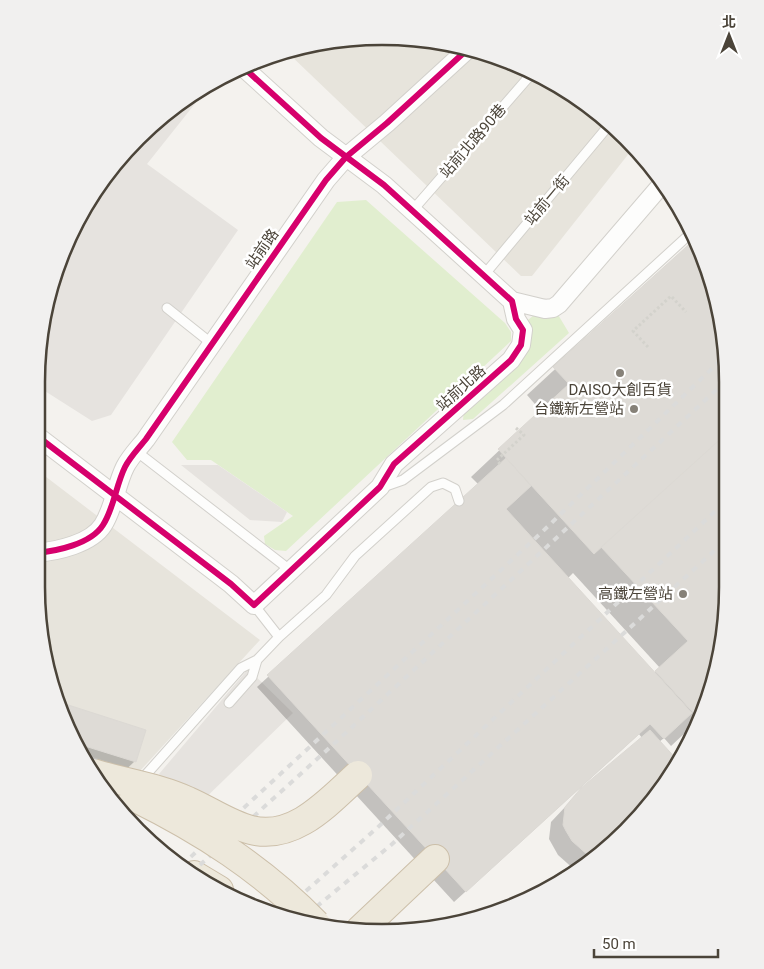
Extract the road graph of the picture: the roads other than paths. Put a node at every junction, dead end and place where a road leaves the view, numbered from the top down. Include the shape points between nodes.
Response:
1 (461, 54) edge
2 (248, 73) edge
3 (528, 78) edge
4 (605, 130) edge
5 (346, 157) junction
6 (658, 189) edge
7 (412, 211) junction
8 (686, 237) edge
9 (484, 275) junction
10 (512, 301) junction
11 (167, 308) dead end
12 (211, 343) junction
13 (45, 442) edge
14 (136, 451) junction
15 (380, 487) junction
16 (114, 496) junction
17 (459, 501) dead end
18 (45, 552) edge
19 (290, 570) junction
20 (254, 605) junction
21 (279, 637) junction
22 (257, 660) junction
23 (229, 703) dead end
24 (102, 774) edge
25 (358, 775) dead end
26 (103, 776) edge
27 (143, 778) joint
28 (113, 789) edge
29 (136, 816) edge
30 (274, 906) edge
31 (308, 916) edge
32 (368, 923) edge
33 (391, 924) edge

1 - 5 street, 站前路
2 - 5 street, 站前北路
3 - 7 lane, 站前北路90巷
4 - 9 lane, 站前一街
5 - 7 street, 站前北路
5 - 12 street, 站前路 via 326,180
6 - 10 street, 站前北路 via 559,304 545,309
7 - 9 street, 站前北路
8 - 15 lane, 站前北路 via 503,405 403,480
9 - 10 street, 站前北路
10 - 15 street, 站前北路 via 516,319 523,330 520,345 511,360 394,464
11 - 12 lane
12 - 14 street, 站前路
13 - 16 street
14 - 16 street, 站前路 via 125,466
14 - 19 lane
15 - 19 street, 站前北路
16 - 18 street, 站前路 via 104,524 97,532 62,549
16 - 20 street
17 - 21 lane via 455,489 443,483 431,487 355,556 326,595
19 - 20 street, 站前北路
20 - 21 lane
21 - 22 lane
22 - 23 lane via 252,677
22 - 27 lane via 241,668
24 - 27 street
25 - 26 highway, bridge via 309,817 293,826 262,831 238,826 178,796
28 - 31 highway, bridge via 185,822 238,856
29 - 30 highway via 170,832 248,883
32 - 33 highway via 441,866

